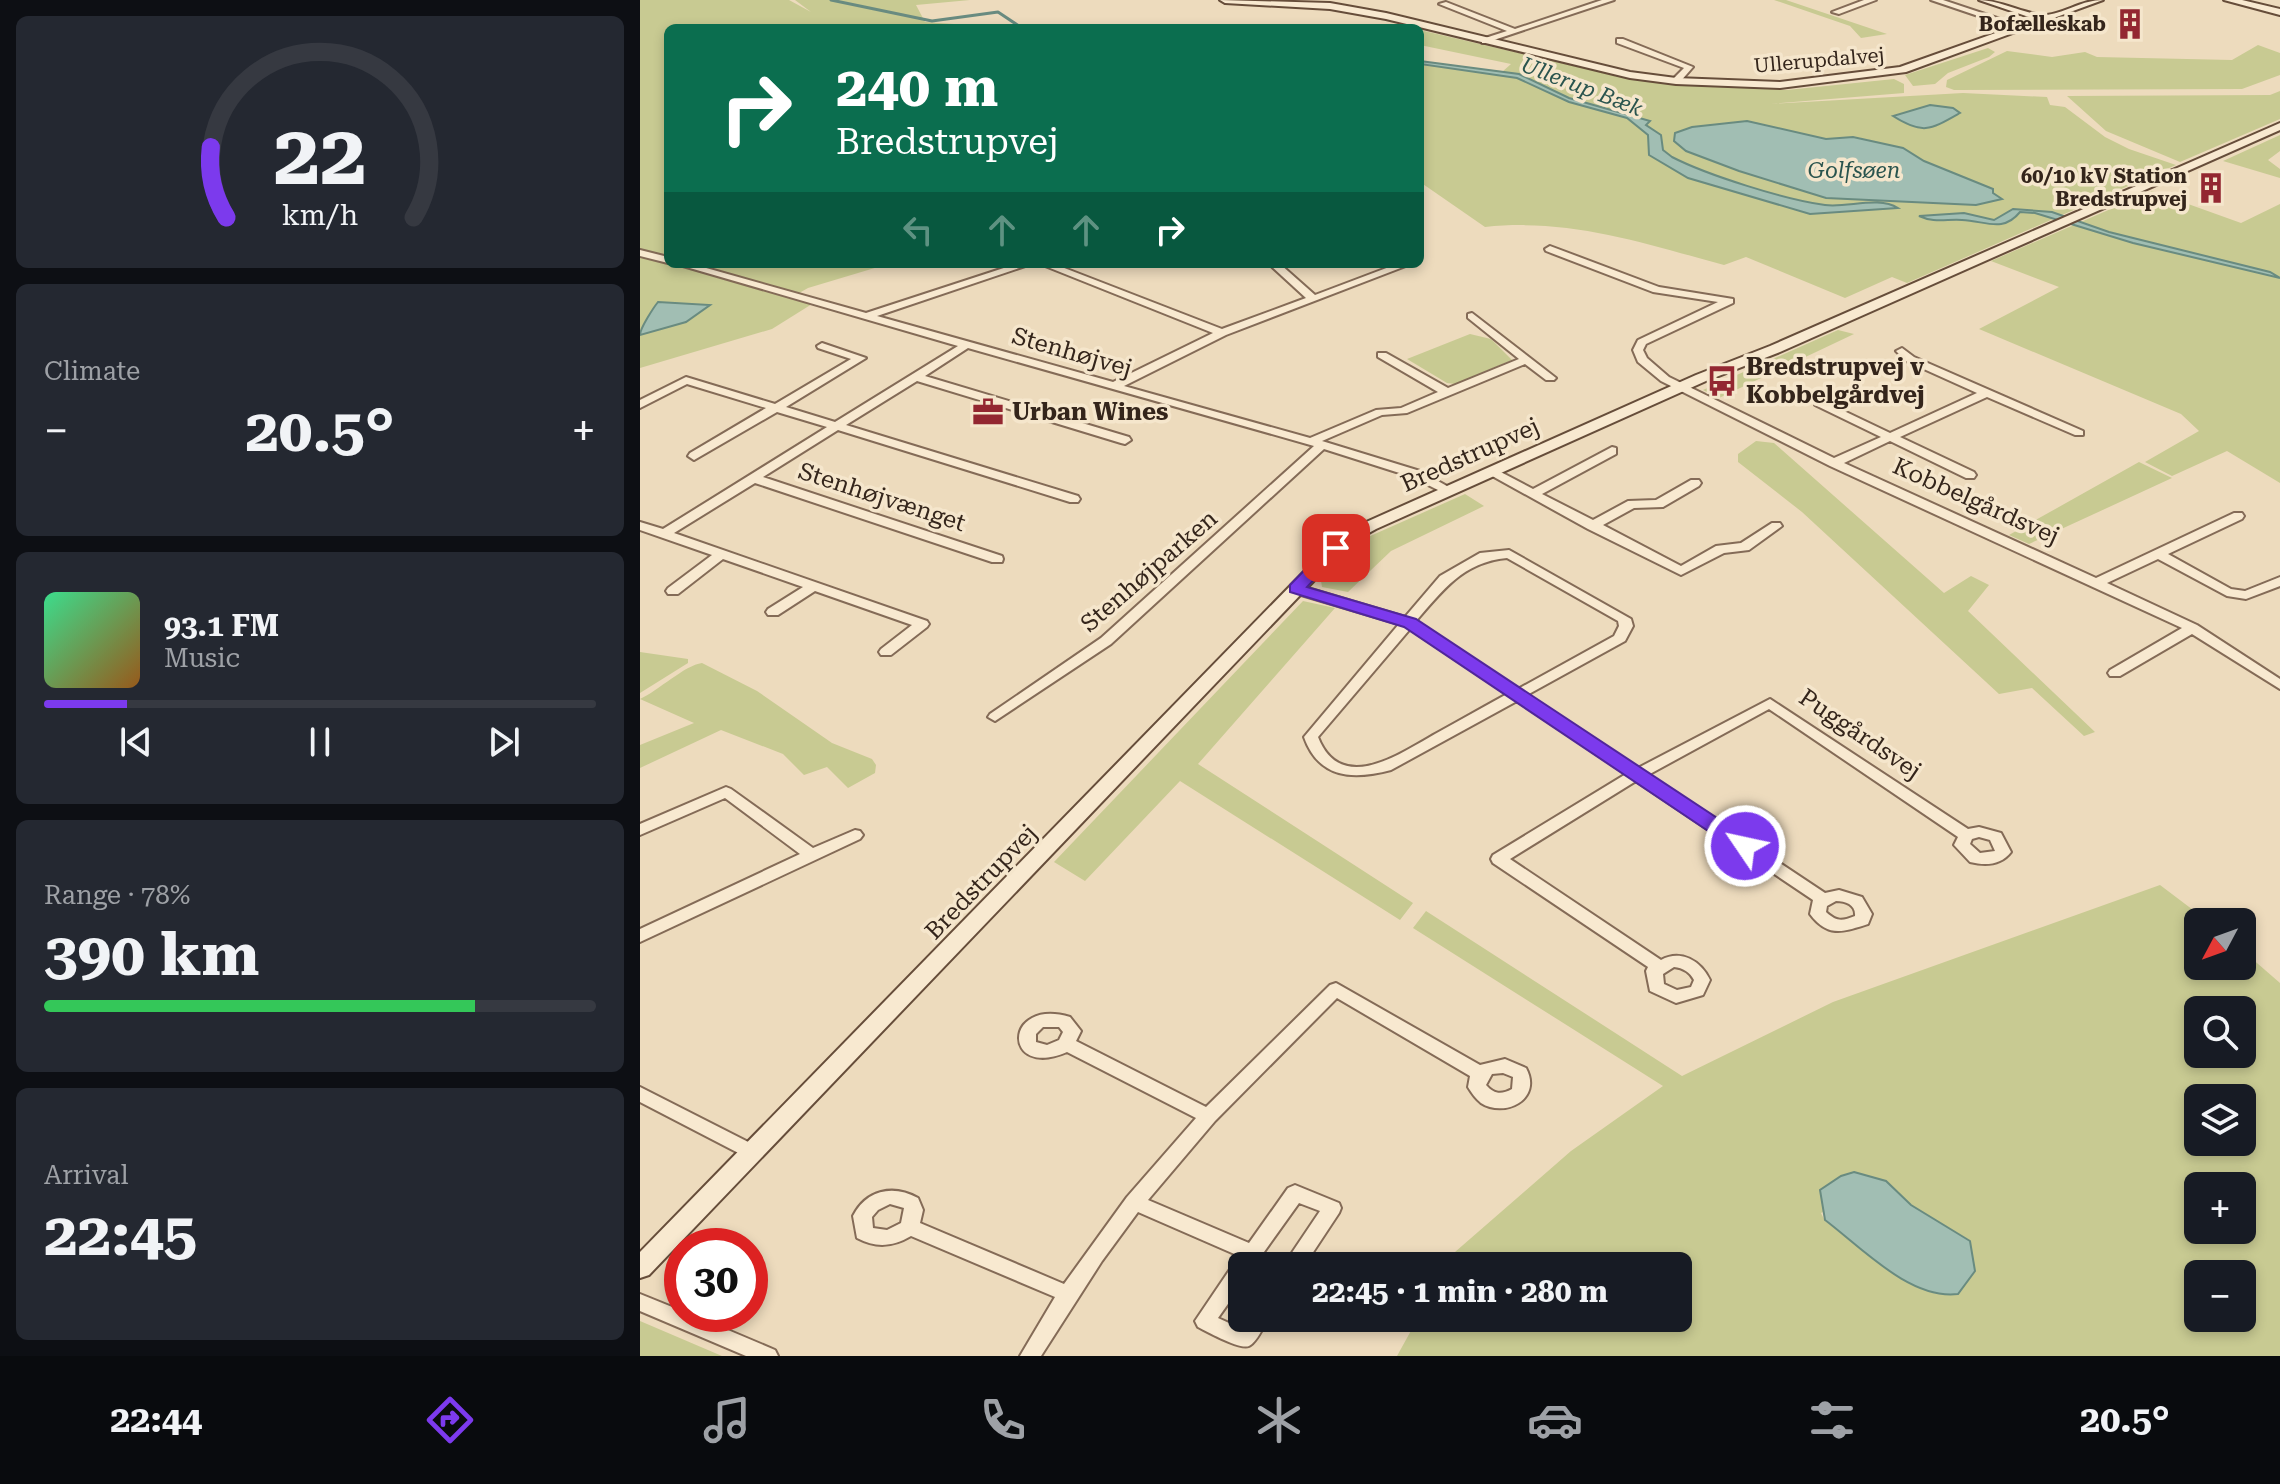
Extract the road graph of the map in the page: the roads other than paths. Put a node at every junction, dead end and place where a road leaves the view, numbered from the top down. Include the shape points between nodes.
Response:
1 (1225, 0) edge
2 (1610, 0) edge
3 (1872, 0) edge
4 (1935, 0) edge
5 (1984, 0) edge
6 (2098, 0) edge
7 (2229, 0) edge
8 (1335, 3) edge
9 (1443, 4) dead end
10 (1836, 12) dead end
11 (2280, 12) edge
12 (2046, 19) junction
13 (2002, 21) dead end
14 (1418, 24) edge
15 (1424, 26) edge
16 (1512, 30) junction
17 (1485, 41) junction
18 (1620, 41) dead end
19 (1676, 81) junction
20 (2280, 126) edge
21 (1550, 249) dead end
22 (640, 253) edge
23 (664, 259) edge
24 (695, 268) edge
25 (1014, 268) edge
26 (1055, 268) edge
27 (1278, 268) edge
28 (1395, 268) edge
29 (1312, 298) junction
30 (1472, 316) dead end
31 (865, 317) junction
32 (1222, 333) junction
33 (966, 345) junction
34 (822, 346) dead end
35 (1902, 351) dead end
36 (1382, 355) dead end
37 (1527, 359) junction
38 (914, 376) junction
39 (1550, 378) dead end
40 (1112, 387) junction
41 (1681, 387) junction
42 (1446, 392) junction
43 (1988, 392) junction
44 (1819, 403) dead end
45 (640, 405) edge
46 (776, 407) junction
47 (838, 425) junction
48 (2079, 433) dead end
49 (1889, 439) junction
50 (1125, 440) dead end
51 (1316, 444) junction
52 (1612, 451) dead end
53 (694, 456) dead end
54 (1834, 463) junction
55 (1491, 472) junction
56 (1970, 475) dead end
57 (753, 478) junction
58 (1695, 483) dead end
59 (1448, 490) junction
60 (1532, 494) junction
61 (1074, 499) dead end
62 (2238, 516) dead end
63 (640, 526) edge
64 (1592, 526) junction
65 (1776, 526) dead end
66 (664, 534) junction
67 (721, 554) junction
68 (2159, 554) junction
69 (997, 559) dead end
70 (2280, 581) edge
71 (2098, 582) junction
72 (814, 586) junction
73 (1296, 589) junction
74 (673, 591) dead end
75 (773, 612) dead end
76 (1410, 623) junction
77 (2192, 628) junction
78 (886, 652) dead end
79 (2115, 673) dead end
80 (2280, 685) edge
81 (1518, 693) junction
82 (995, 717) dead end
83 (1641, 775) junction
84 (640, 830) edge
85 (855, 835) dead end
86 (1966, 835) dead end
87 (812, 855) junction
88 (1823, 899) dead end
89 (640, 936) edge
90 (1658, 966) dead end
91 (1066, 1044) dead end
92 (1480, 1073) dead end
93 (640, 1094) edge
94 (1208, 1116) junction
95 (754, 1153) junction
96 (1134, 1202) junction
97 (909, 1227) dead end
98 (1228, 1252) edge
99 (1253, 1252) edge
100 (1302, 1252) edge
101 (640, 1268) edge
102 (1228, 1288) edge
103 (1066, 1293) junction
104 (640, 1302) edge
105 (1228, 1332) edge
106 (1229, 1332) edge
107 (1249, 1332) edge
108 (768, 1356) edge
109 (1030, 1356) edge

1 - 8 street, Ullerupdalvej
2 - 16 street
3 - 10 street
4 - 13 street
5 - 12 street
6 - 12 street, Ullerupdalvej
7 - 11 street
8 - 14 street, Ullerupdalvej
9 - 16 street
12 - 19 street, Ullerupdalvej via 1942,58 1859,78 1780,85
15 - 17 street, Ullerupdalvej
16 - 17 street
17 - 19 street, Ullerupdalvej via 1589,67
18 - 19 street via 1689,67
20 - 41 street, Bredstrupvej
21 - 41 street, Kobbelgårdsvej via 1657,290 1729,301 1642,342 1642,360
22 - 23 street
24 - 31 street, Stenhøjvej
25 - 31 street
26 - 32 street
27 - 29 street
28 - 29 street
29 - 32 street
30 - 37 street
31 - 33 street, Stenhøjvej
32 - 40 street
33 - 38 street, Stenhøjvænget
33 - 40 street, Stenhøjvej
34 - 46 street via 860,358
35 - 43 street
36 - 42 street
37 - 39 street
37 - 42 street, Stenhøjparken
38 - 47 street, Stenhøjvænget
38 - 50 street
40 - 51 street, Stenhøjvej
41 - 54 street, Kobbelgårdsvej
41 - 55 street, Bredstrupvej
42 - 51 street, Stenhøjparken via 1403,411 1380,412
43 - 48 street
43 - 49 street, Kobbelgårdsvej
44 - 49 street, Kobbelgårdsvej
45 - 46 street via 686,380
46 - 47 street
46 - 53 street
47 - 57 street, Stenhøjvænget
47 - 61 street
49 - 54 street, Kobbelgårdsvej
49 - 56 street, Kobbelgårdsvej
51 - 59 street, Stenhøjvej via 1416,474
51 - 82 street, Stenhøjparken via 1106,641
52 - 60 street
54 - 71 street, Kobbelgårdsvej
55 - 59 street, Bredstrupvej
55 - 60 street
57 - 66 street, Stenhøjvænget
57 - 69 street, Stenhøjvænget
58 - 64 street via 1659,504 1632,504
59 - 73 street, Bredstrupvej via 1343,541
60 - 64 street
62 - 68 street
63 - 66 street
64 - 65 street via 1681,571 1721,549 1744,547
66 - 67 street
67 - 72 street
67 - 74 street
68 - 70 street via 2227,592 2246,595
68 - 71 street
71 - 77 street, Kobbelgårdsvej
72 - 75 street
72 - 78 street via 922,624
73 - 76 street
73 - 95 street, Bredstrupvej
76 - 81 street
76 - 81 street via 1457,571 1485,556 1509,554 1624,619 1620,638
76 - 81 street via 1311,737 1314,750 1331,765 1351,773 1386,767
77 - 79 street
77 - 80 street, Kobbelgårdsvej
81 - 83 street
83 - 86 street, Puggårdsvej via 1770,703
83 - 88 street
83 - 90 street, Puggårdsvej via 1499,859
84 - 87 street via 726,792
85 - 87 street
87 - 89 street
91 - 94 street
92 - 94 street via 1336,989
93 - 95 street
94 - 96 street
95 - 101 street, Bredstrupvej
96 - 98 street
96 - 103 street
97 - 103 street
99 - 100 street via 1295,1193 1332,1208
102 - 105 street via 1205,1321
103 - 109 street
104 - 108 street
106 - 107 street via 1244,1339

